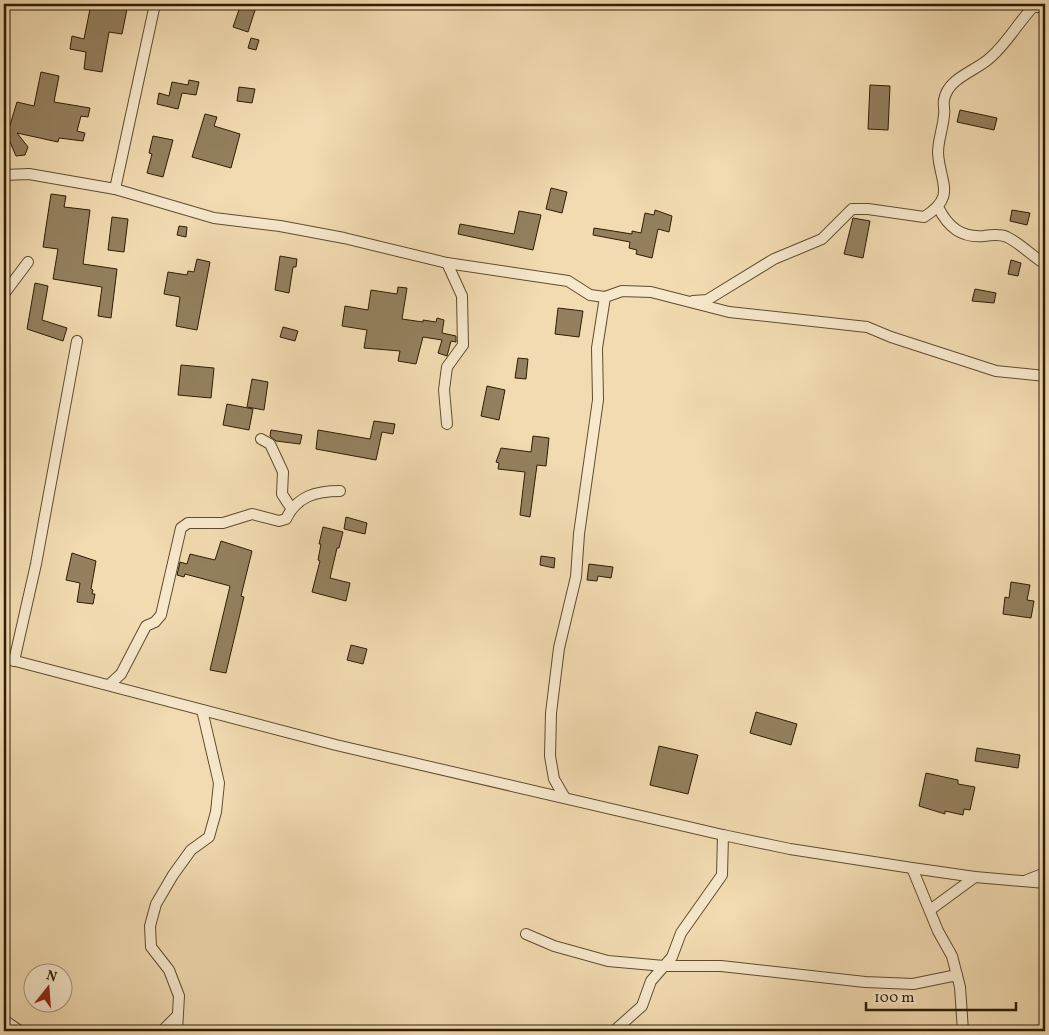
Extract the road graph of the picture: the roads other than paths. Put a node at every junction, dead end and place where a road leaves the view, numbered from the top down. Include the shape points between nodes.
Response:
1 (155, 4) edge
2 (1045, 7) edge
3 (4, 174) edge
4 (115, 189) junction
5 (938, 208) junction
6 (28, 262) dead end
7 (447, 264) junction
8 (1045, 264) edge
9 (4, 294) edge
10 (605, 297) junction
11 (685, 302) junction
12 (77, 341) dead end
13 (1045, 376) edge
14 (447, 424) dead end
15 (261, 439) dead end
16 (340, 491) dead end
17 (291, 508) junction
18 (9, 660) edge
19 (109, 685) junction
20 (202, 710) junction
21 (565, 798) junction
22 (723, 835) junction
23 (912, 868) junction
24 (1045, 873) edge
25 (975, 877) junction
26 (1026, 880) junction
27 (1045, 883) edge
28 (930, 910) junction
29 (526, 934) dead end
30 (664, 966) junction
31 (957, 975) junction
32 (177, 1016) junction
33 (7, 1025) edge
34 (20, 1031) edge
35 (162, 1031) edge
36 (177, 1031) edge
37 (614, 1031) edge
38 (963, 1031) edge

1 - 4 street
2 - 5 street via 1033,7 1001,48 954,82 944,99 938,154 945,194
3 - 4 street via 30,174
4 - 7 street via 214,218 325,234
5 - 8 street via 945,222 959,233 973,237 1004,236
5 - 11 street via 924,217 852,209 822,239 774,259 707,300
6 - 9 street
7 - 10 street via 568,282 590,295
7 - 14 street via 462,296 463,344 447,367 444,390
10 - 11 street via 622,291 651,292
10 - 21 street via 597,348 598,400 576,577 559,648 551,713 550,756 554,779
11 - 13 street via 728,312 867,327 909,344 996,371
12 - 18 street via 36,564
15 - 17 street via 270,444 278,458 283,472 282,494
16 - 17 street via 320,491
17 - 19 street via 286,519 279,521 252,514 222,523 188,523 181,528 161,614 146,626 121,674
18 - 19 street
19 - 20 street
20 - 21 street via 336,746
20 - 32 street via 219,782 216,812 209,837 191,850 173,875 156,904 150,926 151,947 169,970 179,996
21 - 22 street
22 - 23 street
22 - 30 street via 722,875 681,933 672,956
23 - 25 street
23 - 28 street
24 - 26 street
25 - 26 street
25 - 28 street
26 - 27 street
28 - 31 street via 952,956
29 - 30 street via 554,946 608,960
30 - 31 street via 721,966 913,984
30 - 37 street via 651,981 642,1006
31 - 38 street
32 - 35 street
32 - 36 street
33 - 34 street

